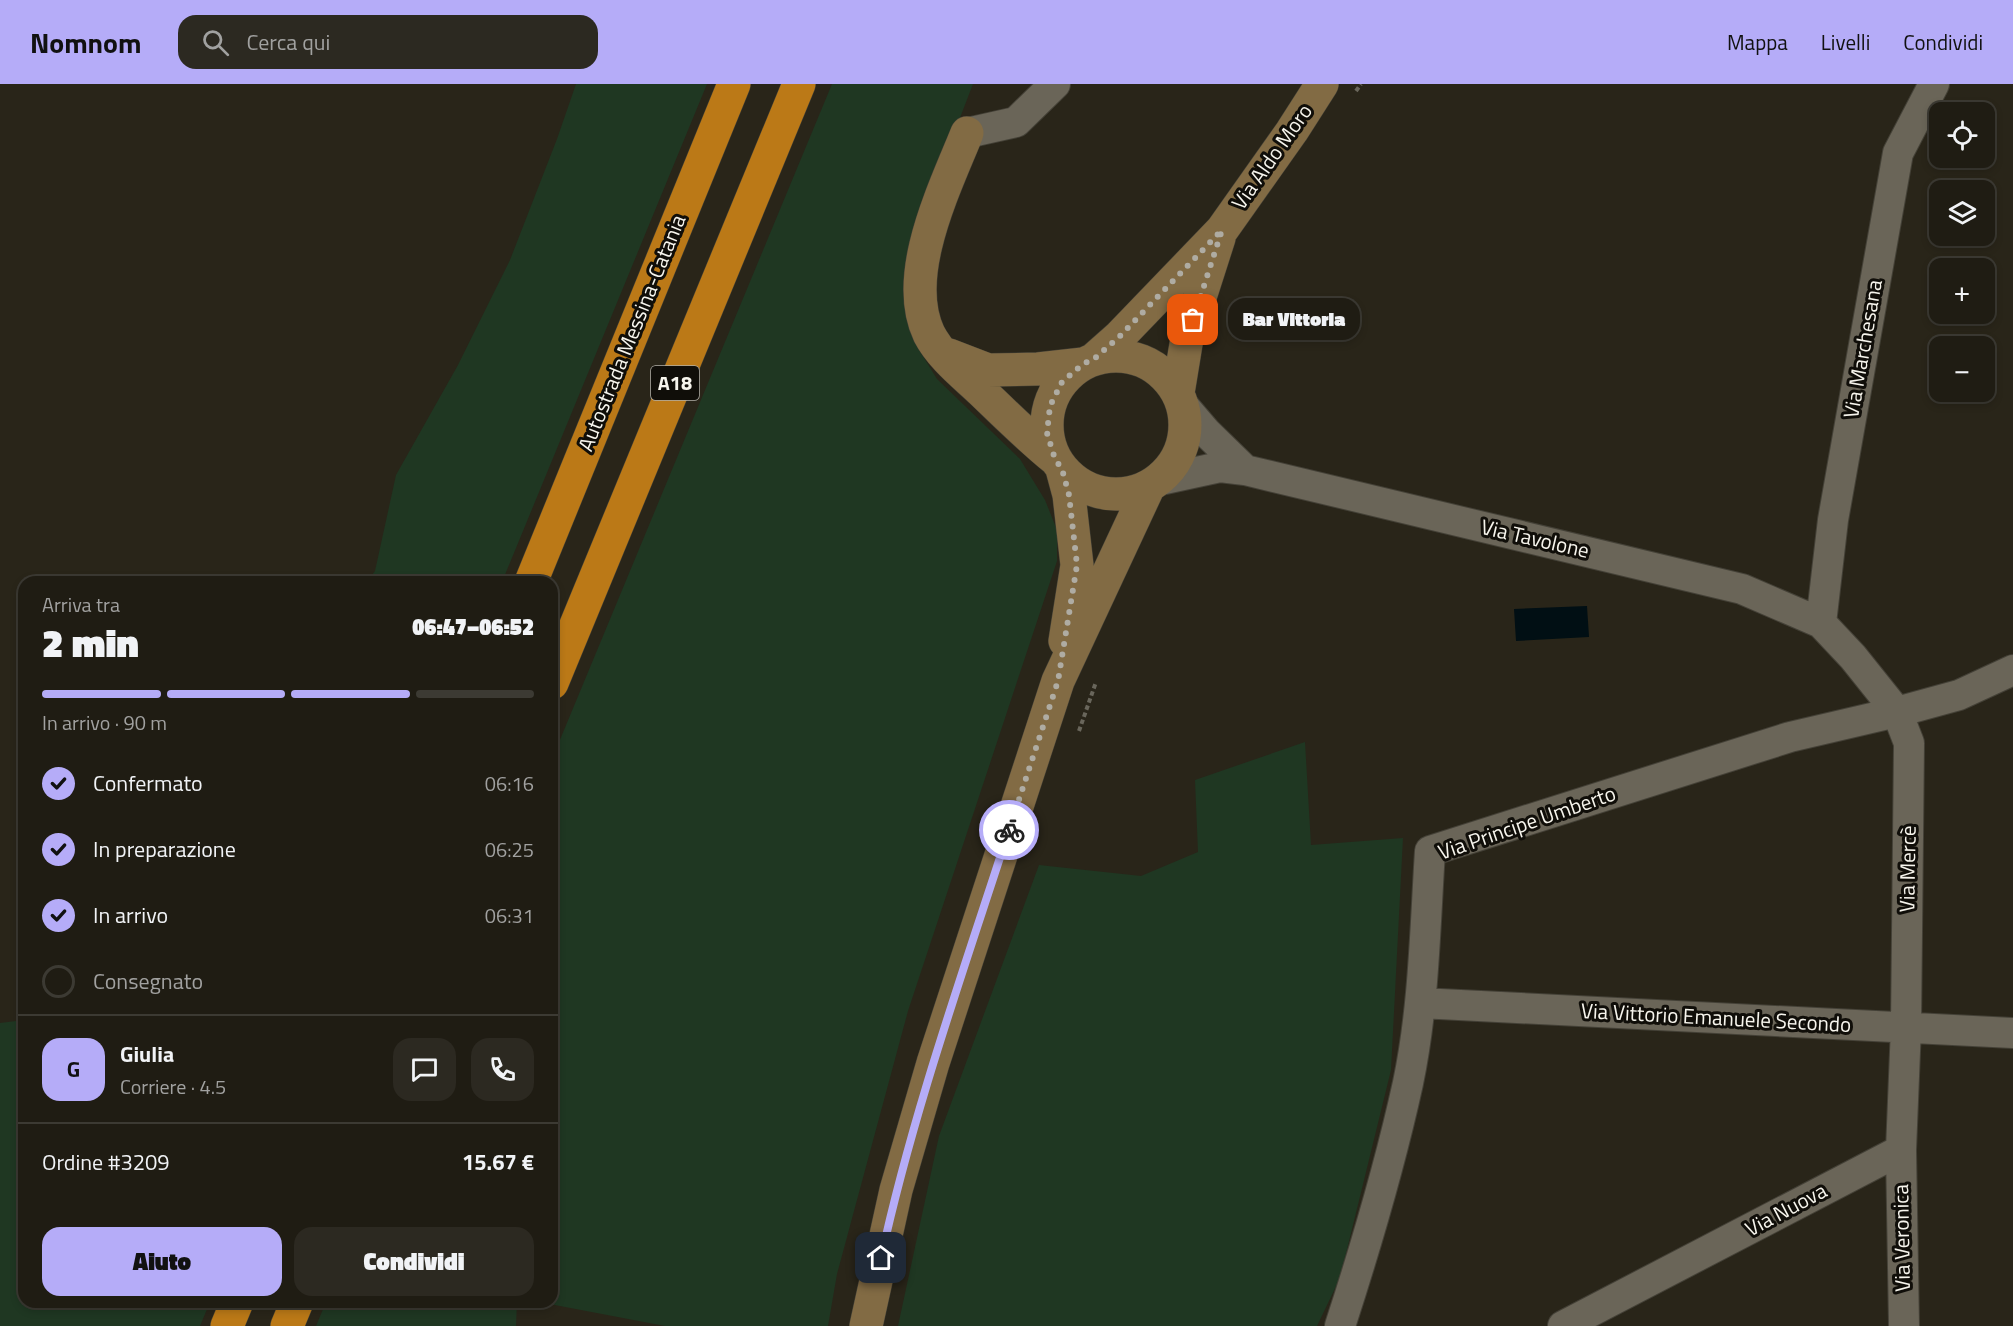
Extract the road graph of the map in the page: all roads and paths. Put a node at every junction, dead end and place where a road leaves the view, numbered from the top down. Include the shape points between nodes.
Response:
1 (734, 84) edge
2 (799, 84) edge
3 (1055, 84) edge
4 (1322, 84) edge
5 (1934, 84) edge
6 (967, 133) joint
7 (1222, 230) junction
8 (941, 352) junction
9 (1088, 362) junction
10 (1180, 398) junction
11 (1059, 464) junction
12 (1245, 470) junction
13 (1154, 483) junction
14 (533, 576) edge
15 (1821, 623) junction
16 (558, 668) edge
17 (2013, 670) edge
18 (1058, 681) junction
19 (1897, 712) junction
20 (1420, 1003) junction
21 (1906, 1027) junction
22 (2013, 1033) edge
23 (1901, 1150) junction
24 (234, 1308) edge
25 (294, 1308) edge
26 (227, 1326) edge
27 (287, 1326) edge
28 (866, 1326) edge
29 (1340, 1326) edge
30 (1563, 1326) edge
31 (1905, 1326) edge

1 - 14 highway, Autostrada Messina-Catania / A18
2 - 16 highway, A18
3 - 6 street via 1016,122
4 - 7 main road, Via Aldo Moro
5 - 15 street, Via Marchesana via 1898,153 1833,520
6 - 8 main road via 929,231 920,273 922,306 929,332
7 - 9 main road via 1120,336
7 - 10 main road via 1187,338
8 - 9 main road via 987,370 1038,369
8 - 11 main road
9 - 10 main road via 1118,356 1142,361 1162,373
9 - 11 main road via 1062,382 1050,406 1047,433
10 - 12 street via 1206,432
10 - 13 main road via 1186,425 1183,445 1174,464
11 - 13 main road via 1080,484 1102,493 1126,493
11 - 18 main road via 1069,495 1077,565
12 - 13 street, Via Tavolone via 1220,466
12 - 15 street, Via Tavolone via 1742,589
13 - 18 main road
15 - 19 street, Via Mercè
17 - 19 street, Via Principe Umberto via 1959,695
18 - 28 main road via 933,1063 896,1190
19 - 20 street, Via Principe Umberto via 1790,737 1430,851
19 - 21 street, Via Mercè via 1909,743
20 - 21 street, Via Vittorio Emanuele Secondo
20 - 29 street, Via Principe Umberto via 1408,1082 1368,1240
21 - 22 street, Via Vittorio Emanuele Secondo
21 - 23 street
23 - 30 street, Via Nuova
23 - 31 street, Via Veronica
24 - 26 highway
25 - 27 highway

